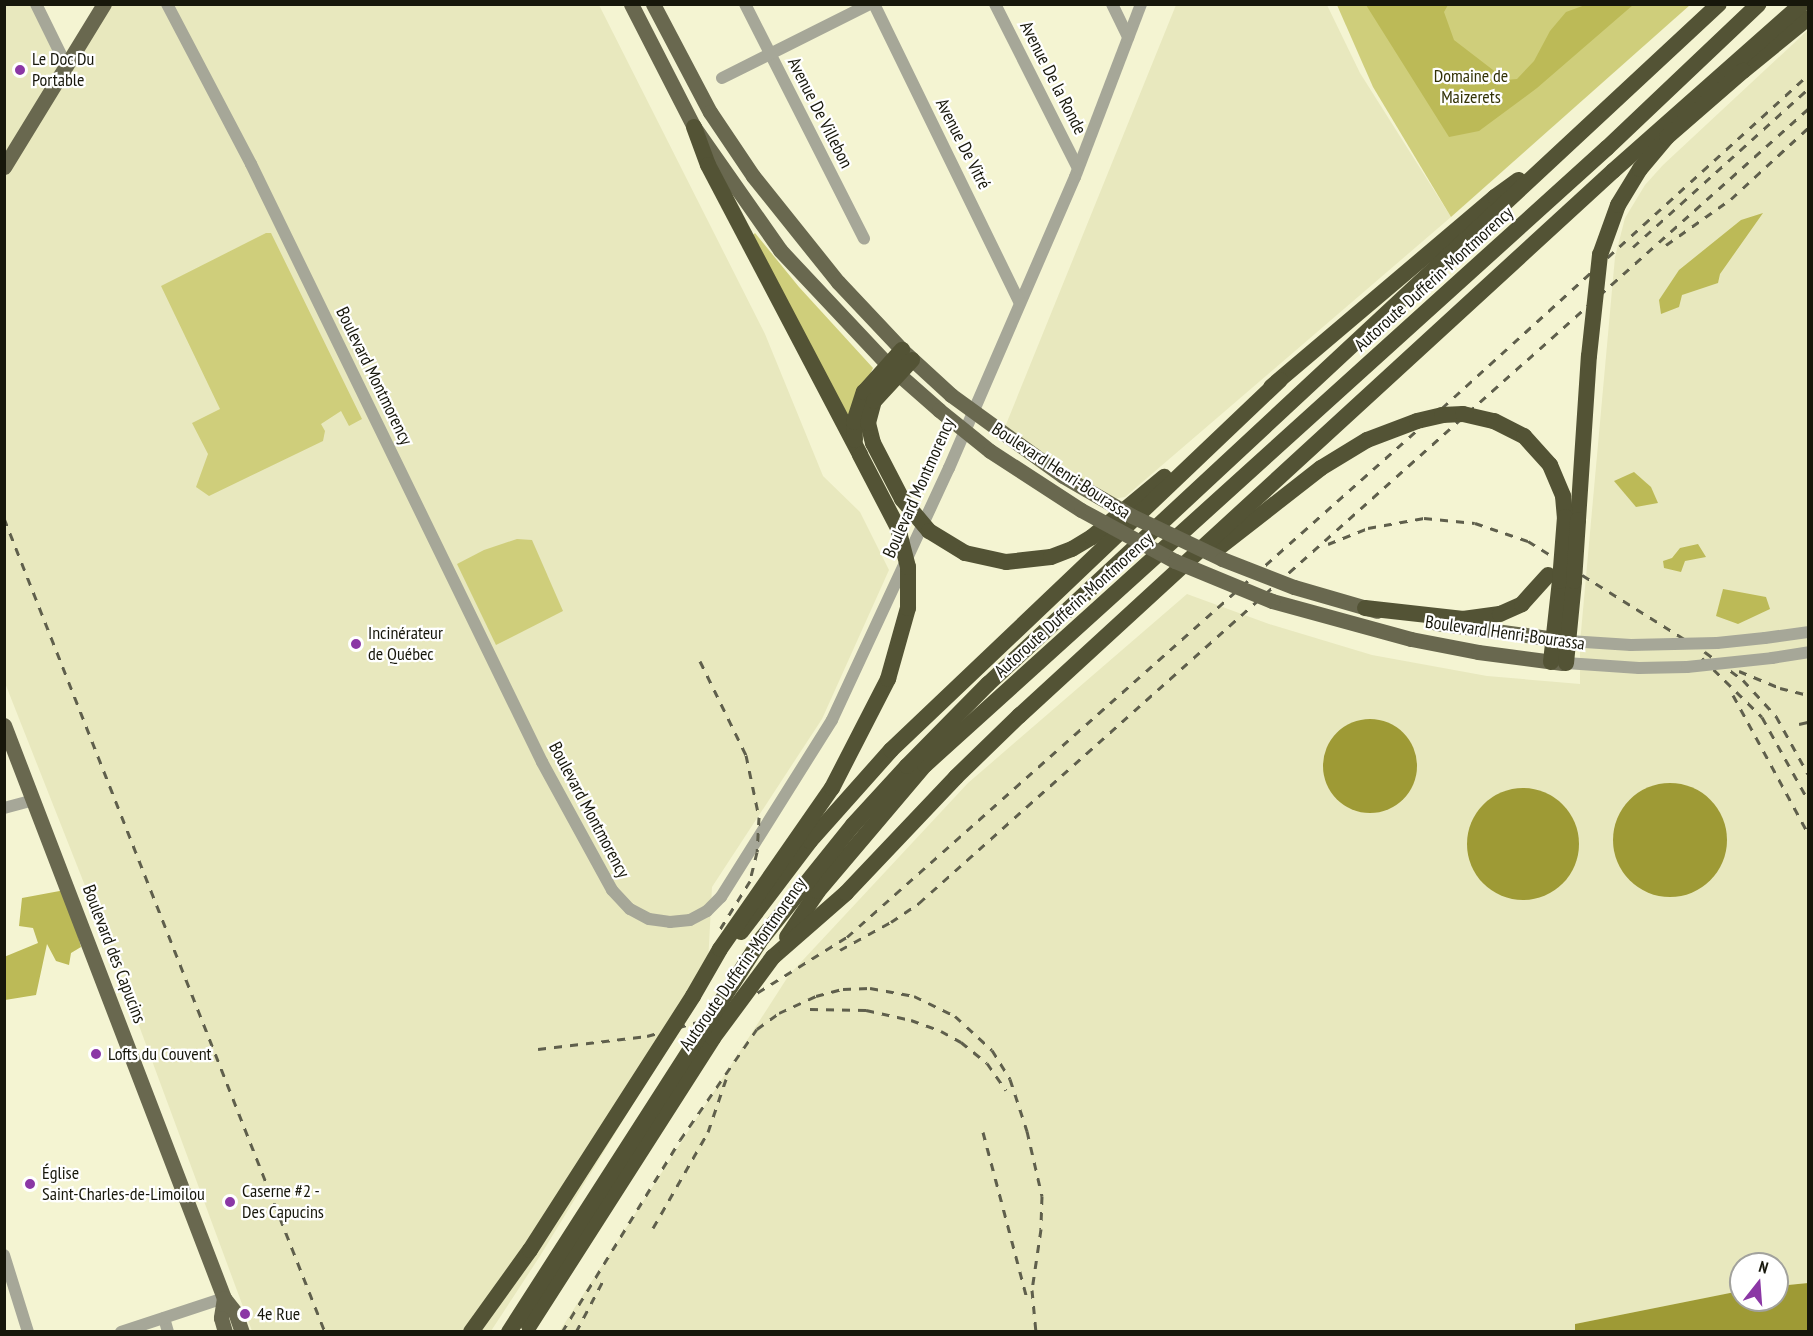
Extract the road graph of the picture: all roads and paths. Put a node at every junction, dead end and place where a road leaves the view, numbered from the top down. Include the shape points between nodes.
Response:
1 (36, 4) edge
2 (104, 4) edge
3 (167, 4) edge
4 (632, 4) edge
5 (653, 4) edge
6 (745, 4) edge
7 (872, 4) edge
8 (995, 4) edge
9 (1112, 4) edge
10 (1141, 4) edge
11 (1719, 4) edge
12 (1760, 4) edge
13 (1802, 4) edge
14 (1809, 18) edge
15 (1128, 37) junction
16 (769, 53) junction
17 (66, 65) junction
18 (722, 78) dead end
19 (694, 127) junction
20 (1575, 140) junction
21 (4, 167) edge
22 (1078, 168) junction
23 (864, 239) dead end
24 (1019, 301) junction
25 (907, 355) junction
26 (893, 370) junction
27 (1280, 380) junction
28 (864, 449) junction
29 (1561, 579) junction
30 (1365, 608) junction
31 (1809, 632) edge
32 (1562, 640) junction
33 (1103, 641) junction
34 (1809, 652) edge
35 (1558, 662) junction
36 (4, 725) edge
37 (34, 800) junction
38 (4, 808) edge
39 (773, 957) junction
40 (693, 996) junction
41 (530, 1250) junction
42 (4, 1255) edge
43 (7, 1273) edge
44 (224, 1298) junction
45 (164, 1318) junction
46 (527, 1330) edge
47 (28, 1332) edge
48 (121, 1332) edge
49 (168, 1332) edge
50 (225, 1332) edge
51 (242, 1332) edge
52 (471, 1332) edge
53 (482, 1332) edge
54 (510, 1332) edge

1 - 17 street
2 - 17 main road
3 - 24 street, Boulevard Montmorency via 251,164 542,762 620,902 648,920 690,920 707,912 721,897 814,752 901,575
4 - 19 main road, Boulevard Henri-Bourassa
5 - 25 main road, Boulevard Henri-Bourassa via 710,112 753,176 838,282
6 - 16 street, Avenue De Villebon
7 - 16 street
7 - 24 street, Avenue De Vitré
8 - 22 street, Avenue De la Ronde
9 - 15 street
10 - 15 street, Boulevard Montmorency
11 - 20 highway, Autoroute Dufferin-Montmorency
12 - 39 highway, Autoroute Dufferin-Montmorency via 1607,148 925,765 818,891
13 - 33 highway via 1596,187
14 - 29 highway, bridge via 1667,137 1628,187 1609,226 1598,274
15 - 22 street, Boulevard Montmorency
16 - 18 street
16 - 23 street, Avenue De Villebon
17 - 21 main road
19 - 26 main road, Boulevard Henri-Bourassa via 780,249
19 - 28 highway via 708,165
20 - 27 highway via 1495,196
20 - 54 highway, Autoroute Dufferin-Montmorency, bridge via 988,684 853,825 759,942
22 - 24 street, Boulevard Montmorency
25 - 26 highway
25 - 30 main road, Boulevard Henri-Bourassa, bridge via 951,395 1025,450 1123,511 1222,559 1294,587
26 - 28 highway via 874,401
26 - 35 main road, Boulevard Henri-Bourassa, bridge via 990,451 1081,510 1174,561 1272,601 1411,639
27 - 28 highway, bridge via 1092,537 1051,557 1006,562 966,553 929,531
27 - 40 highway, bridge via 891,750 810,841
28 - 40 highway, bridge via 905,547 909,599 898,651 869,722 832,788 720,948
29 - 30 highway via 1500,614 1463,619
29 - 32 highway
29 - 33 highway, bridge via 1565,517 1558,480 1539,451 1510,427 1463,414 1442,415 1367,440 1321,468
30 - 32 main road, Boulevard Henri-Bourassa via 1468,629
31 - 32 street, Boulevard Henri-Bourassa, bridge via 1717,643 1631,645
32 - 35 highway
33 - 39 highway via 956,777 846,893
34 - 35 street, Boulevard Henri-Bourassa, bridge via 1687,667
36 - 37 main road, Boulevard des Capucins
37 - 38 street
37 - 44 main road, Boulevard des Capucins
39 - 46 highway, Autoroute Dufferin-Montmorency, bridge via 712,1038
40 - 41 highway, bridge
41 - 52 highway
41 - 53 highway
42 - 43 street
43 - 47 street
44 - 45 street
44 - 50 main road, Boulevard des Capucins via 221,1318
44 - 51 main road, Boulevard des Capucins via 235,1312
45 - 48 street
45 - 49 street

